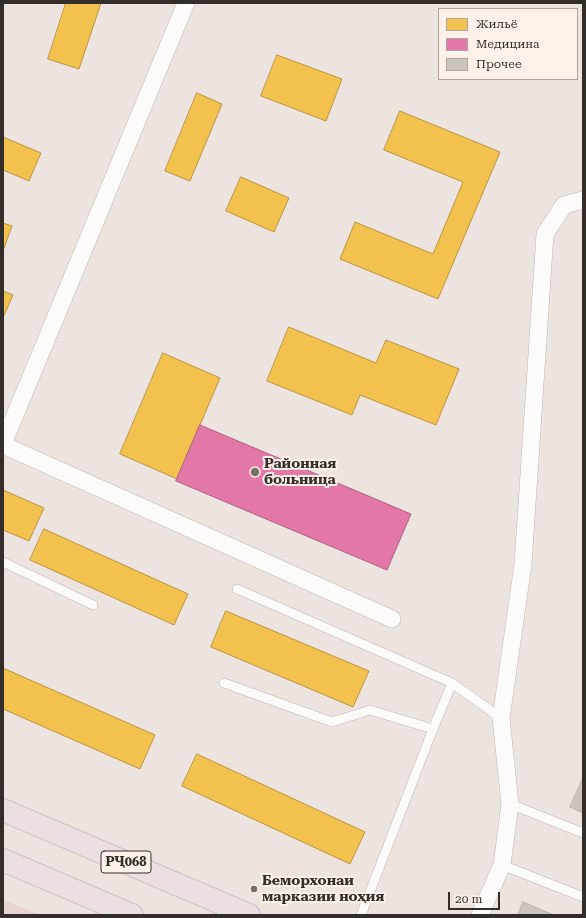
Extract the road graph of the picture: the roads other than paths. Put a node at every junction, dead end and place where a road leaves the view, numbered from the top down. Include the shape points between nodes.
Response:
1 (186, 3) edge
2 (583, 200) edge
3 (3, 445) edge
4 (3, 562) edge
5 (237, 589) dead end
6 (93, 605) dead end
7 (392, 619) dead end
8 (452, 683) junction
9 (224, 684) dead end
10 (501, 718) junction
11 (433, 729) junction
12 (510, 804) junction
13 (3, 810) edge
14 (583, 833) edge
15 (3, 860) edge
16 (502, 865) junction
17 (583, 896) edge
18 (132, 915) edge
19 (249, 915) edge
20 (361, 915) edge
21 (480, 915) edge

1 - 3 street
2 - 10 street via 564,205 545,234 523,564
3 - 7 street
4 - 6 lane
5 - 8 lane
8 - 10 lane
8 - 11 lane
9 - 11 lane via 332,722 370,710
10 - 12 street
11 - 20 lane
12 - 14 lane
12 - 16 street
13 - 19 highway, РҶ068
15 - 18 highway
16 - 17 lane
16 - 21 street

